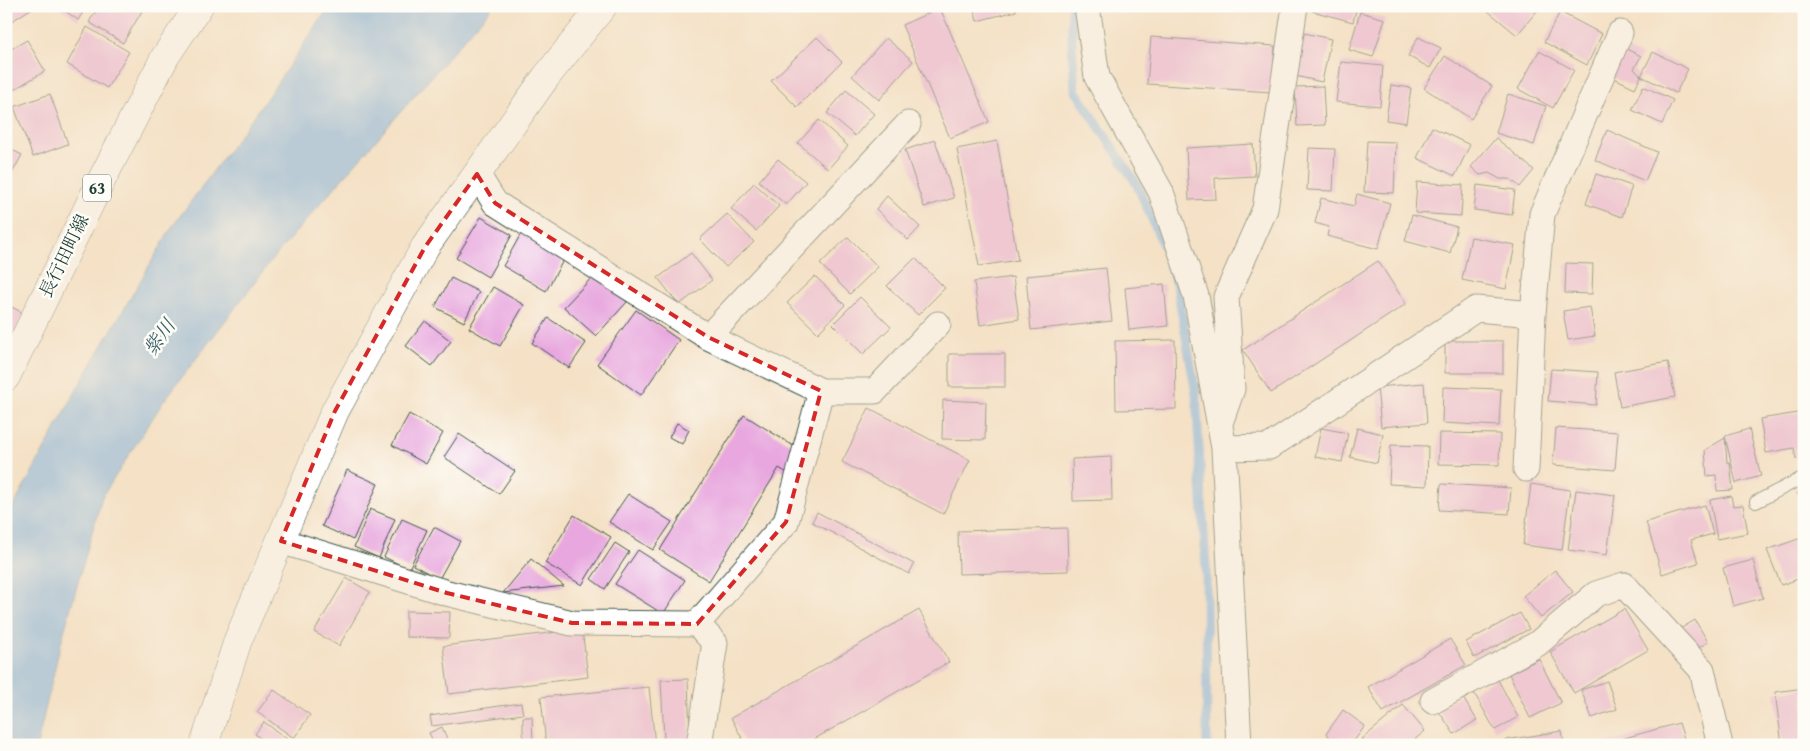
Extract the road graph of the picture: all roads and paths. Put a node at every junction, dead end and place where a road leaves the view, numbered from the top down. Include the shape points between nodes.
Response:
1 (200, 6) edge
2 (603, 6) edge
3 (1087, 6) edge
4 (1295, 6) edge
5 (1620, 33) dead end
6 (908, 124) dead end
7 (478, 174) junction
8 (1533, 314) junction
9 (938, 324) dead end
10 (708, 337) junction
11 (6, 377) edge
12 (821, 391) junction
13 (1220, 422) junction
14 (1224, 448) junction
15 (1526, 469) dead end
16 (1804, 477) edge
17 (1756, 502) dead end
18 (281, 541) junction
19 (697, 624) junction
20 (1433, 700) dead end
21 (204, 745) edge
22 (699, 745) edge
23 (1240, 745) edge
24 (1720, 745) edge

1 - 11 street, 長行田町線 / 63 via 160,66
2 - 7 street via 546,77
3 - 13 street via 1097,77 1161,192 1196,296
4 - 13 street via 1265,209 1226,297 1232,389
5 - 8 street via 1542,214
6 - 10 street
7 - 10 street via 495,202
7 - 18 street via 425,246 335,411
8 - 14 street via 1476,309 1270,447
8 - 15 street
9 - 12 street via 875,391
10 - 12 street
12 - 19 street via 786,522
13 - 14 street
14 - 23 street
16 - 17 lane
18 - 19 street via 447,593 572,622
18 - 21 street via 238,640
19 - 22 street via 715,643
20 - 24 street via 1537,644 1596,594 1624,585 1702,670

